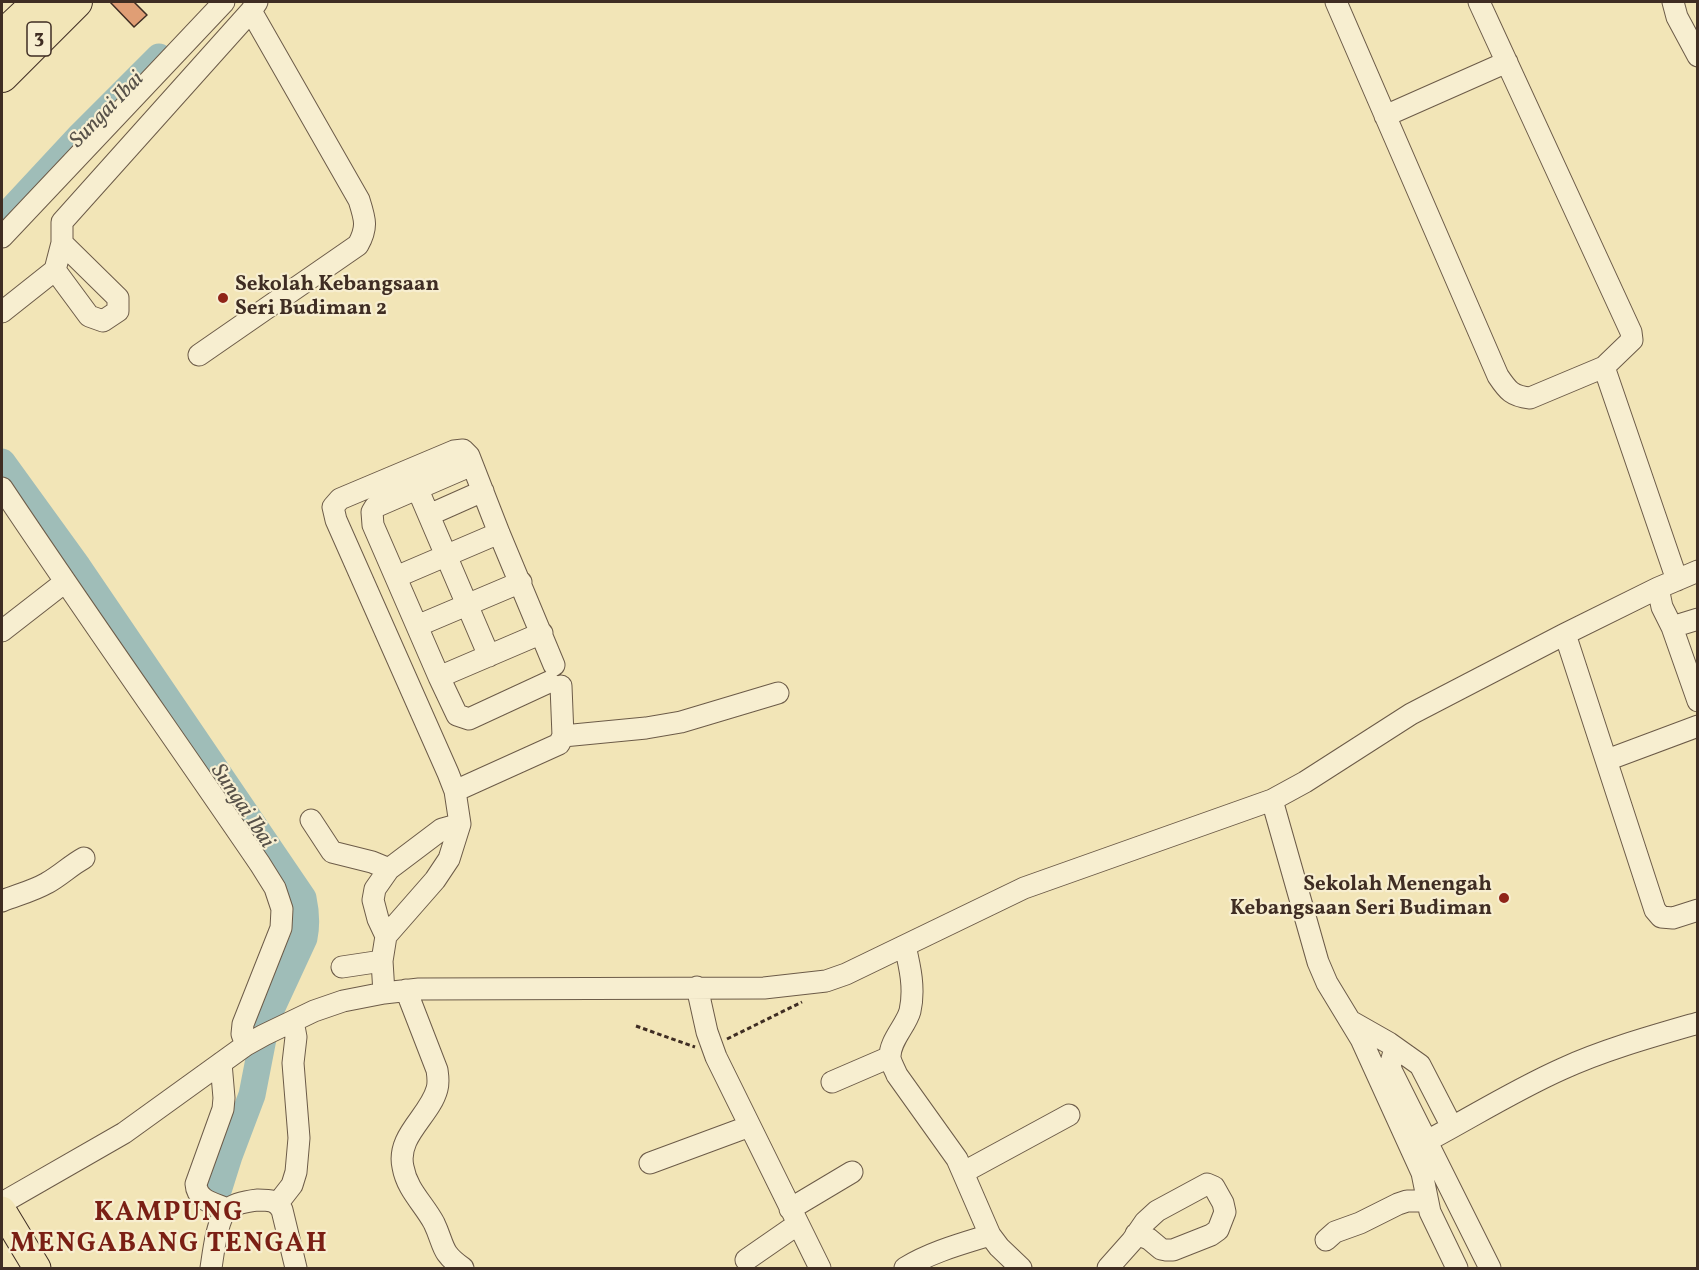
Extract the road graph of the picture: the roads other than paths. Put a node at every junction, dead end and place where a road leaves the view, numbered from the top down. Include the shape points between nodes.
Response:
1 (39, 2) edge
2 (76, 2) edge
3 (224, 2) edge
4 (1336, 2) edge
5 (1479, 2) edge
6 (1672, 2) edge
7 (254, 6) edge
8 (2, 38) edge
9 (1698, 56) edge
10 (1507, 62) junction
11 (2, 76) edge
12 (1385, 116) junction
13 (2, 237) edge
14 (63, 243) junction
15 (55, 270) junction
16 (2, 312) edge
17 (199, 355) dead end
18 (1604, 368) junction
19 (413, 479) junction
20 (2, 488) edge
21 (483, 491) junction
22 (429, 515) junction
23 (499, 533) junction
24 (446, 555) junction
25 (1698, 571) edge
26 (396, 577) junction
27 (65, 582) junction
28 (521, 582) junction
29 (1667, 584) junction
30 (467, 605) junction
31 (1698, 619) edge
32 (417, 626) junction
33 (1672, 627) junction
34 (2, 631) edge
35 (542, 633) junction
36 (1565, 634) junction
37 (489, 656) junction
38 (439, 677) junction
39 (555, 678) junction
40 (778, 693) dead end
41 (1698, 701) edge
42 (1698, 726) edge
43 (563, 736) junction
44 (1607, 760) junction
45 (455, 791) junction
46 (1272, 800) junction
47 (311, 820) dead end
48 (460, 824) junction
49 (84, 858) dead end
50 (389, 869) junction
51 (2, 901) edge
52 (1698, 910) edge
53 (386, 936) junction
54 (905, 946) junction
55 (381, 961) junction
56 (342, 967) dead end
57 (698, 987) junction
58 (406, 990) junction
59 (384, 993) junction
60 (293, 1021) junction
61 (1352, 1022) junction
62 (1698, 1023) edge
63 (246, 1045) junction
64 (890, 1057) junction
65 (1387, 1062) junction
66 (221, 1063) junction
67 (832, 1082) dead end
68 (1068, 1115) dead end
69 (750, 1126) junction
70 (1452, 1127) junction
71 (1427, 1141) junction
72 (650, 1163) dead end
73 (852, 1172) dead end
74 (964, 1172) junction
75 (1427, 1201) junction
76 (2, 1203) edge
77 (278, 1203) junction
78 (227, 1209) junction
79 (2, 1210) edge
80 (794, 1216) junction
81 (1136, 1234) dead end
82 (990, 1235) junction
83 (1326, 1240) dead end
84 (746, 1260) dead end
85 (37, 1269) edge
86 (211, 1269) edge
87 (296, 1269) edge
88 (463, 1269) edge
89 (820, 1269) edge
90 (905, 1269) edge
91 (1021, 1269) edge
92 (1108, 1269) edge
93 (1457, 1269) edge
94 (1490, 1269) edge

1 - 8 highway, 3
2 - 11 highway, 3
3 - 13 street
4 - 12 street
5 - 10 street
6 - 9 street
7 - 14 street via 62,222
7 - 17 street via 359,200 365,218 364,233 358,245
10 - 12 street
10 - 18 street via 1631,332 1632,340
12 - 18 street via 1507,390 1530,398
14 - 15 street
14 - 15 street via 118,298 118,311 103,321 89,316
15 - 16 street
18 - 29 street
19 - 21 street via 454,450 463,450
19 - 22 street
19 - 26 street via 372,512 373,525
19 - 45 street via 340,499 333,507
20 - 27 street
21 - 22 street
21 - 23 street
22 - 24 street
23 - 24 street
23 - 28 street
24 - 26 street
24 - 30 street
25 - 29 street
26 - 32 street
27 - 34 street
27 - 63 street via 275,888 282,909 281,928 243,1024
28 - 30 street
28 - 35 street
29 - 33 street via 1662,607
29 - 36 street
30 - 32 street
30 - 37 street
31 - 33 street
32 - 38 street
33 - 41 street
35 - 37 street
35 - 39 street
36 - 44 street
36 - 46 street via 1411,714
37 - 38 street
38 - 39 street via 458,715 469,719
39 - 43 street
40 - 43 street via 681,722
42 - 44 street
43 - 45 street via 559,744
44 - 52 street via 1655,910 1661,917 1673,918
45 - 48 street
46 - 54 street via 1024,888
46 - 61 street via 1318,962
47 - 50 street via 332,852
48 - 50 street via 442,829
48 - 53 street via 449,859
49 - 51 street via 44,885
50 - 53 street via 375,889 373,900
53 - 55 street
54 - 57 street via 826,981 764,988
54 - 64 street via 912,984 909,1011
55 - 56 street
55 - 59 street
57 - 58 street
57 - 69 street via 706,1032
58 - 59 street
58 - 88 street via 439,1082 434,1098 404,1146 402,1165 409,1186 434,1223 444,1250
59 - 60 street via 343,1001
60 - 63 street
60 - 77 street via 299,1138 294,1179
61 - 65 street
61 - 65 street via 1389,1043
62 - 70 street via 1561,1069
63 - 66 street
64 - 67 street
64 - 74 street via 897,1075
65 - 70 street via 1420,1065
65 - 71 street
65 - 75 street
66 - 76 street via 124,1133
66 - 78 street via 223,1109 196,1184 200,1197
68 - 74 street
69 - 72 street
69 - 80 street
70 - 71 street
71 - 94 street
73 - 80 street
74 - 82 street
75 - 83 street via 1398,1204 1335,1232
75 - 93 street
77 - 78 street via 252,1201
77 - 87 street
78 - 86 street via 219,1227
79 - 85 main road
80 - 84 street
80 - 89 street
81 - 92 street
82 - 90 street via 923,1257
82 - 91 street

